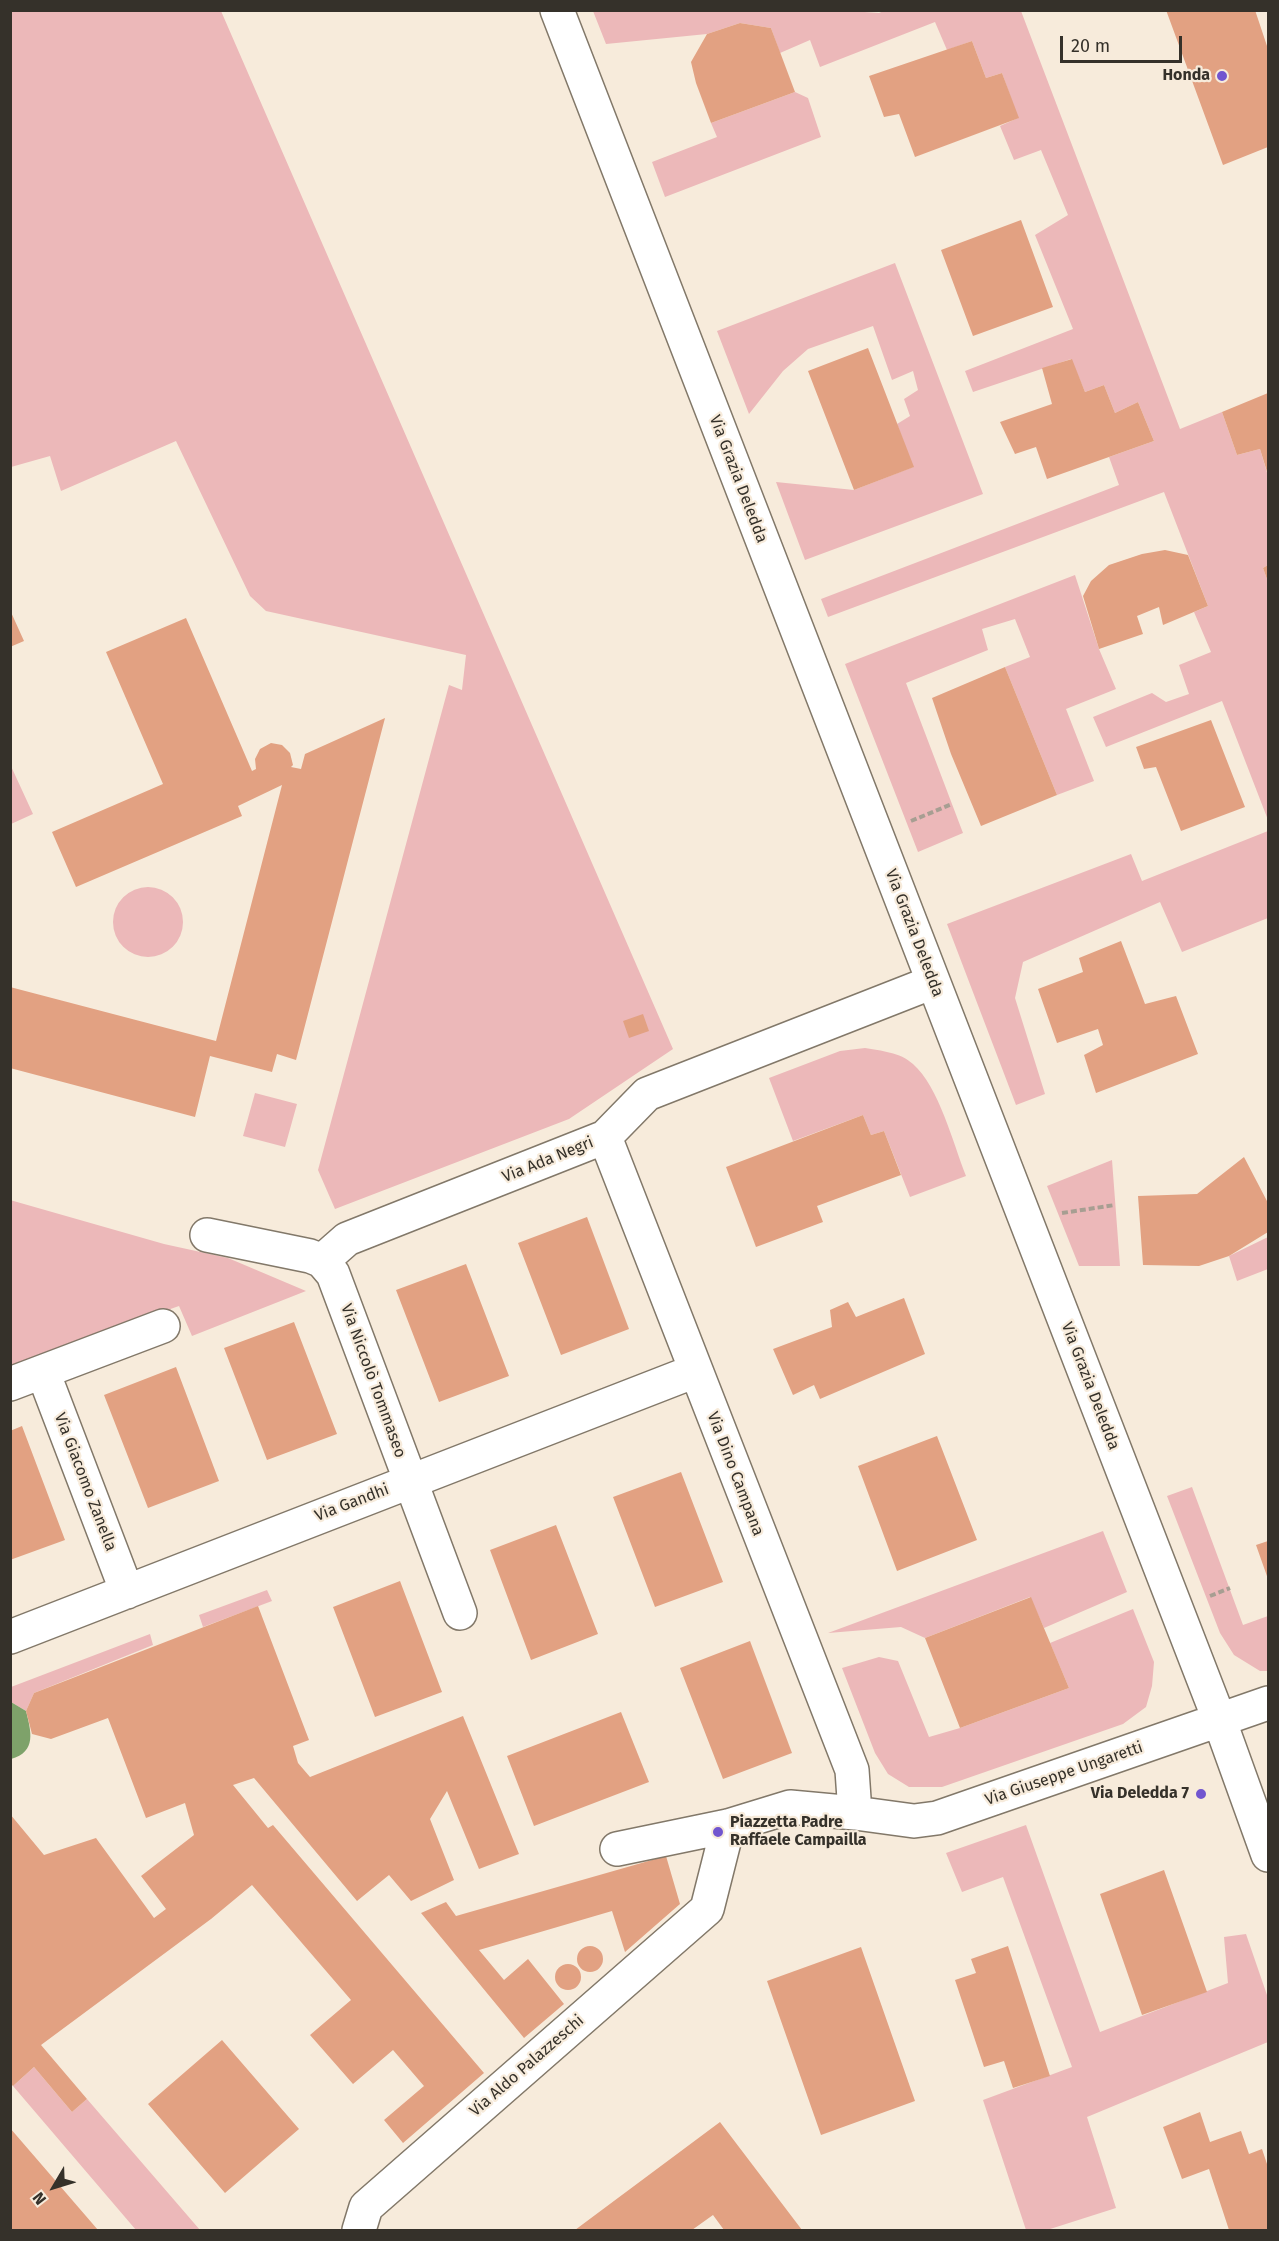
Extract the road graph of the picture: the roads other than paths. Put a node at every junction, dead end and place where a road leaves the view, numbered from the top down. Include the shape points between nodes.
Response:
1 (557, 10) edge
2 (933, 982) junction
3 (605, 1137) junction
4 (207, 1236) dead end
5 (322, 1261) junction
6 (163, 1326) dead end
7 (695, 1371) junction
8 (43, 1372) junction
9 (10, 1384) edge
10 (410, 1480) junction
11 (127, 1592) junction
12 (460, 1613) dead end
13 (10, 1637) edge
14 (1269, 1703) edge
15 (1219, 1719) junction
16 (855, 1813) junction
17 (728, 1826) junction
18 (617, 1849) dead end
19 (1269, 1855) edge
20 (359, 2230) edge

1 - 2 street, Via Grazia Deledda
2 - 3 street, Via Ada Negri via 647,1094
2 - 15 street, Via Grazia Deledda
3 - 5 street, Via Ada Negri via 347,1239
3 - 7 street, Via Dino Campana
4 - 5 street
5 - 10 street, Via Niccolò Tommaseo via 333,1274
6 - 8 street
7 - 10 street, Via Gandhi
7 - 16 street, Via Dino Campana via 852,1770
8 - 9 street
8 - 11 street, Via Giacomo Zanella
10 - 11 street, Via Gandhi
10 - 12 street, Via Niccolò Tommaseo
11 - 13 street, Via Gandhi
14 - 15 street, Via Giuseppe Ungaretti
15 - 16 street, Via Giuseppe Ungaretti via 937,1818 914,1821
15 - 19 street, Via Grazia Deledda
16 - 17 street, Via Giuseppe Ungaretti via 790,1807
17 - 18 street, Via Giuseppe Ungaretti
17 - 20 street, Via Aldo Palazzeschi via 707,1909 366,2207

